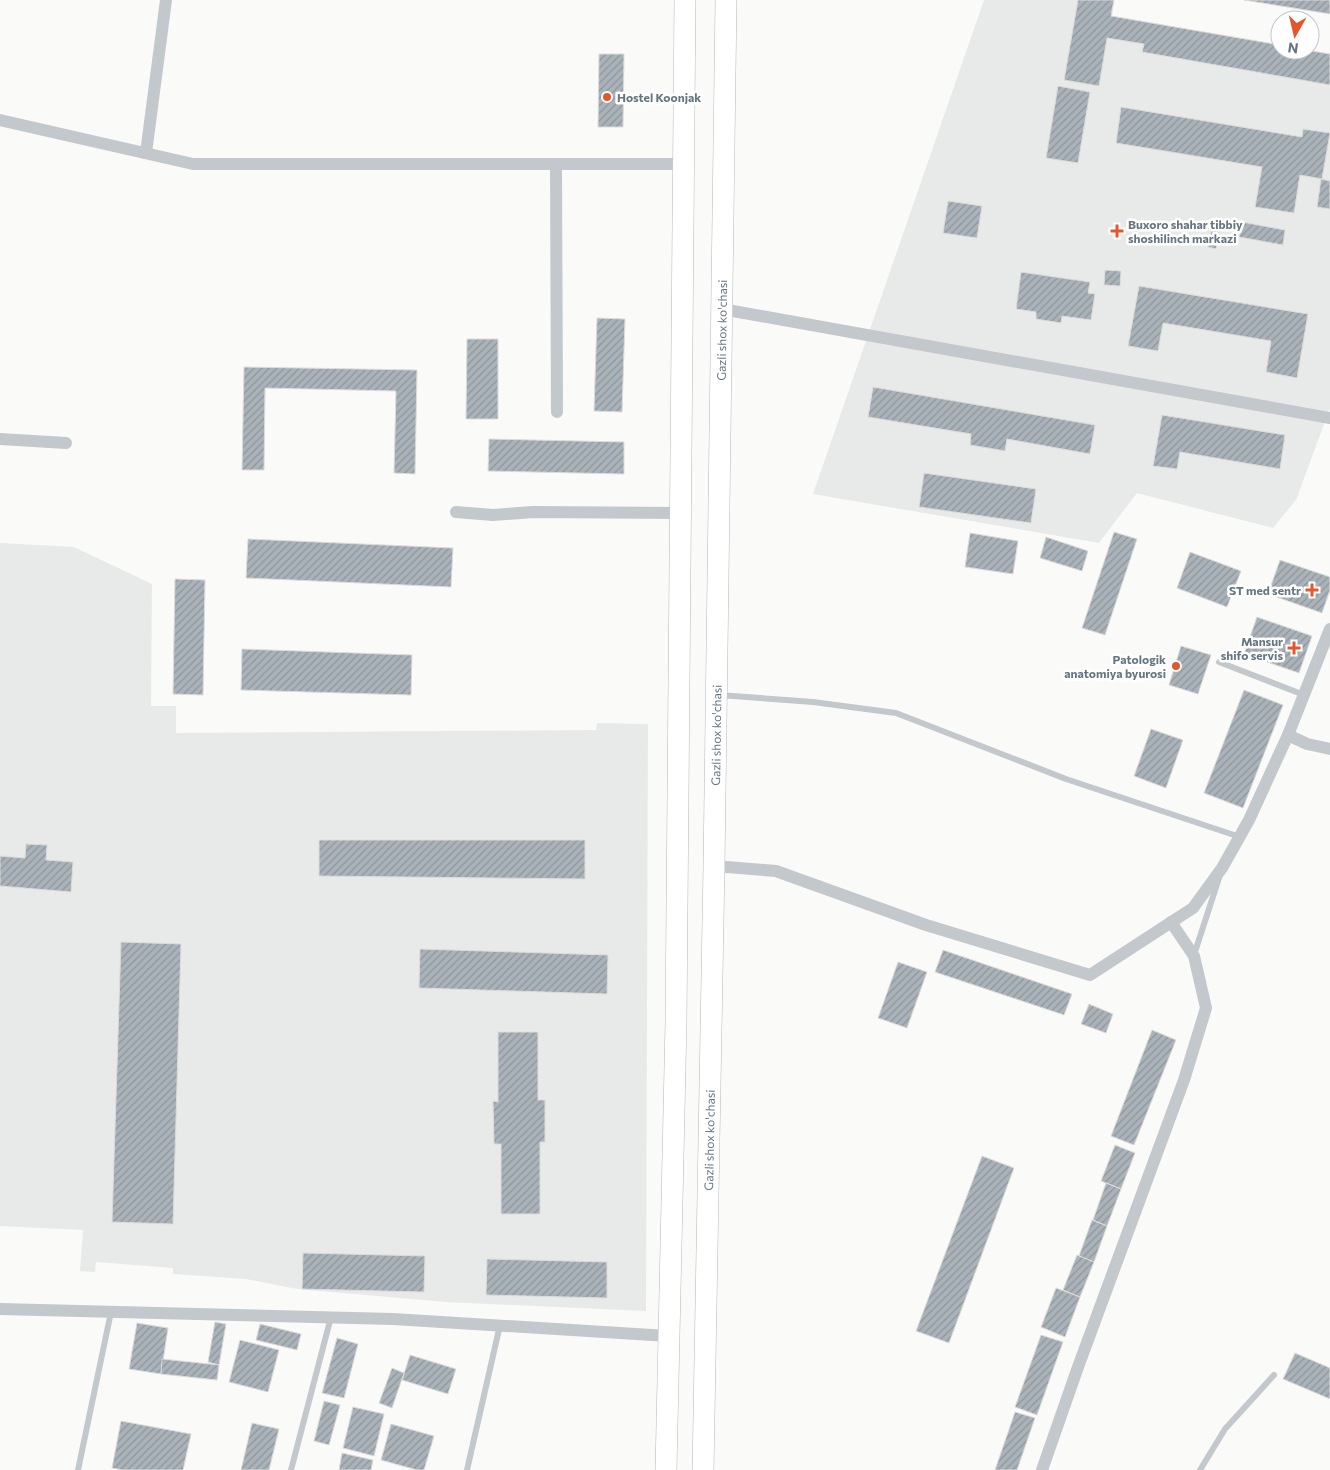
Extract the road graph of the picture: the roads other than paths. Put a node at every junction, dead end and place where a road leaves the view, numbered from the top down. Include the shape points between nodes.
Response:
1 (166, 0) edge
2 (685, 0) edge
3 (726, 0) edge
4 (0, 120) edge
5 (146, 153) junction
6 (556, 164) junction
7 (683, 164) junction
8 (722, 310) junction
9 (557, 412) dead end
10 (1330, 418) edge
11 (0, 439) edge
12 (66, 443) dead end
13 (456, 512) dead end
14 (680, 513) junction
15 (1330, 629) edge
16 (1219, 662) dead end
17 (716, 695) junction
18 (1304, 695) junction
19 (1288, 735) junction
20 (1330, 749) edge
21 (1240, 837) junction
22 (714, 866) junction
23 (1222, 868) junction
24 (1171, 922) junction
25 (1194, 956) junction
26 (0, 1309) edge
27 (111, 1312) junction
28 (331, 1317) junction
29 (500, 1325) junction
30 (668, 1336) junction
31 (1274, 1375) dead end
32 (78, 1470) edge
33 (291, 1470) edge
34 (467, 1470) edge
35 (666, 1470) edge
36 (703, 1470) edge
37 (1042, 1470) edge
38 (1200, 1470) edge

1 - 5 street
2 - 7 highway
3 - 8 highway, Gazli shox ko'chasi
4 - 5 street
5 - 6 street via 194,164
6 - 7 street
6 - 9 street
7 - 14 highway
8 - 10 street
8 - 17 highway, Gazli shox ko'chasi
11 - 12 street
13 - 14 street via 493,515 533,512
14 - 30 highway via 675,1032
15 - 18 street
16 - 18 lane
17 - 21 lane via 813,702 896,713 1066,779
17 - 22 highway, Gazli shox ko'chasi
18 - 19 street
19 - 20 street via 1307,744
19 - 21 street
21 - 23 street
22 - 24 street via 776,871 926,924 1090,975
22 - 36 highway, Gazli shox ko'chasi
23 - 24 street via 1193,908
23 - 25 lane
24 - 25 street
25 - 37 street via 1206,1008 1184,1080
26 - 27 street
27 - 28 street
27 - 32 lane
28 - 29 street
28 - 33 lane
29 - 30 street
29 - 34 lane
30 - 35 highway
31 - 38 lane via 1225,1429

